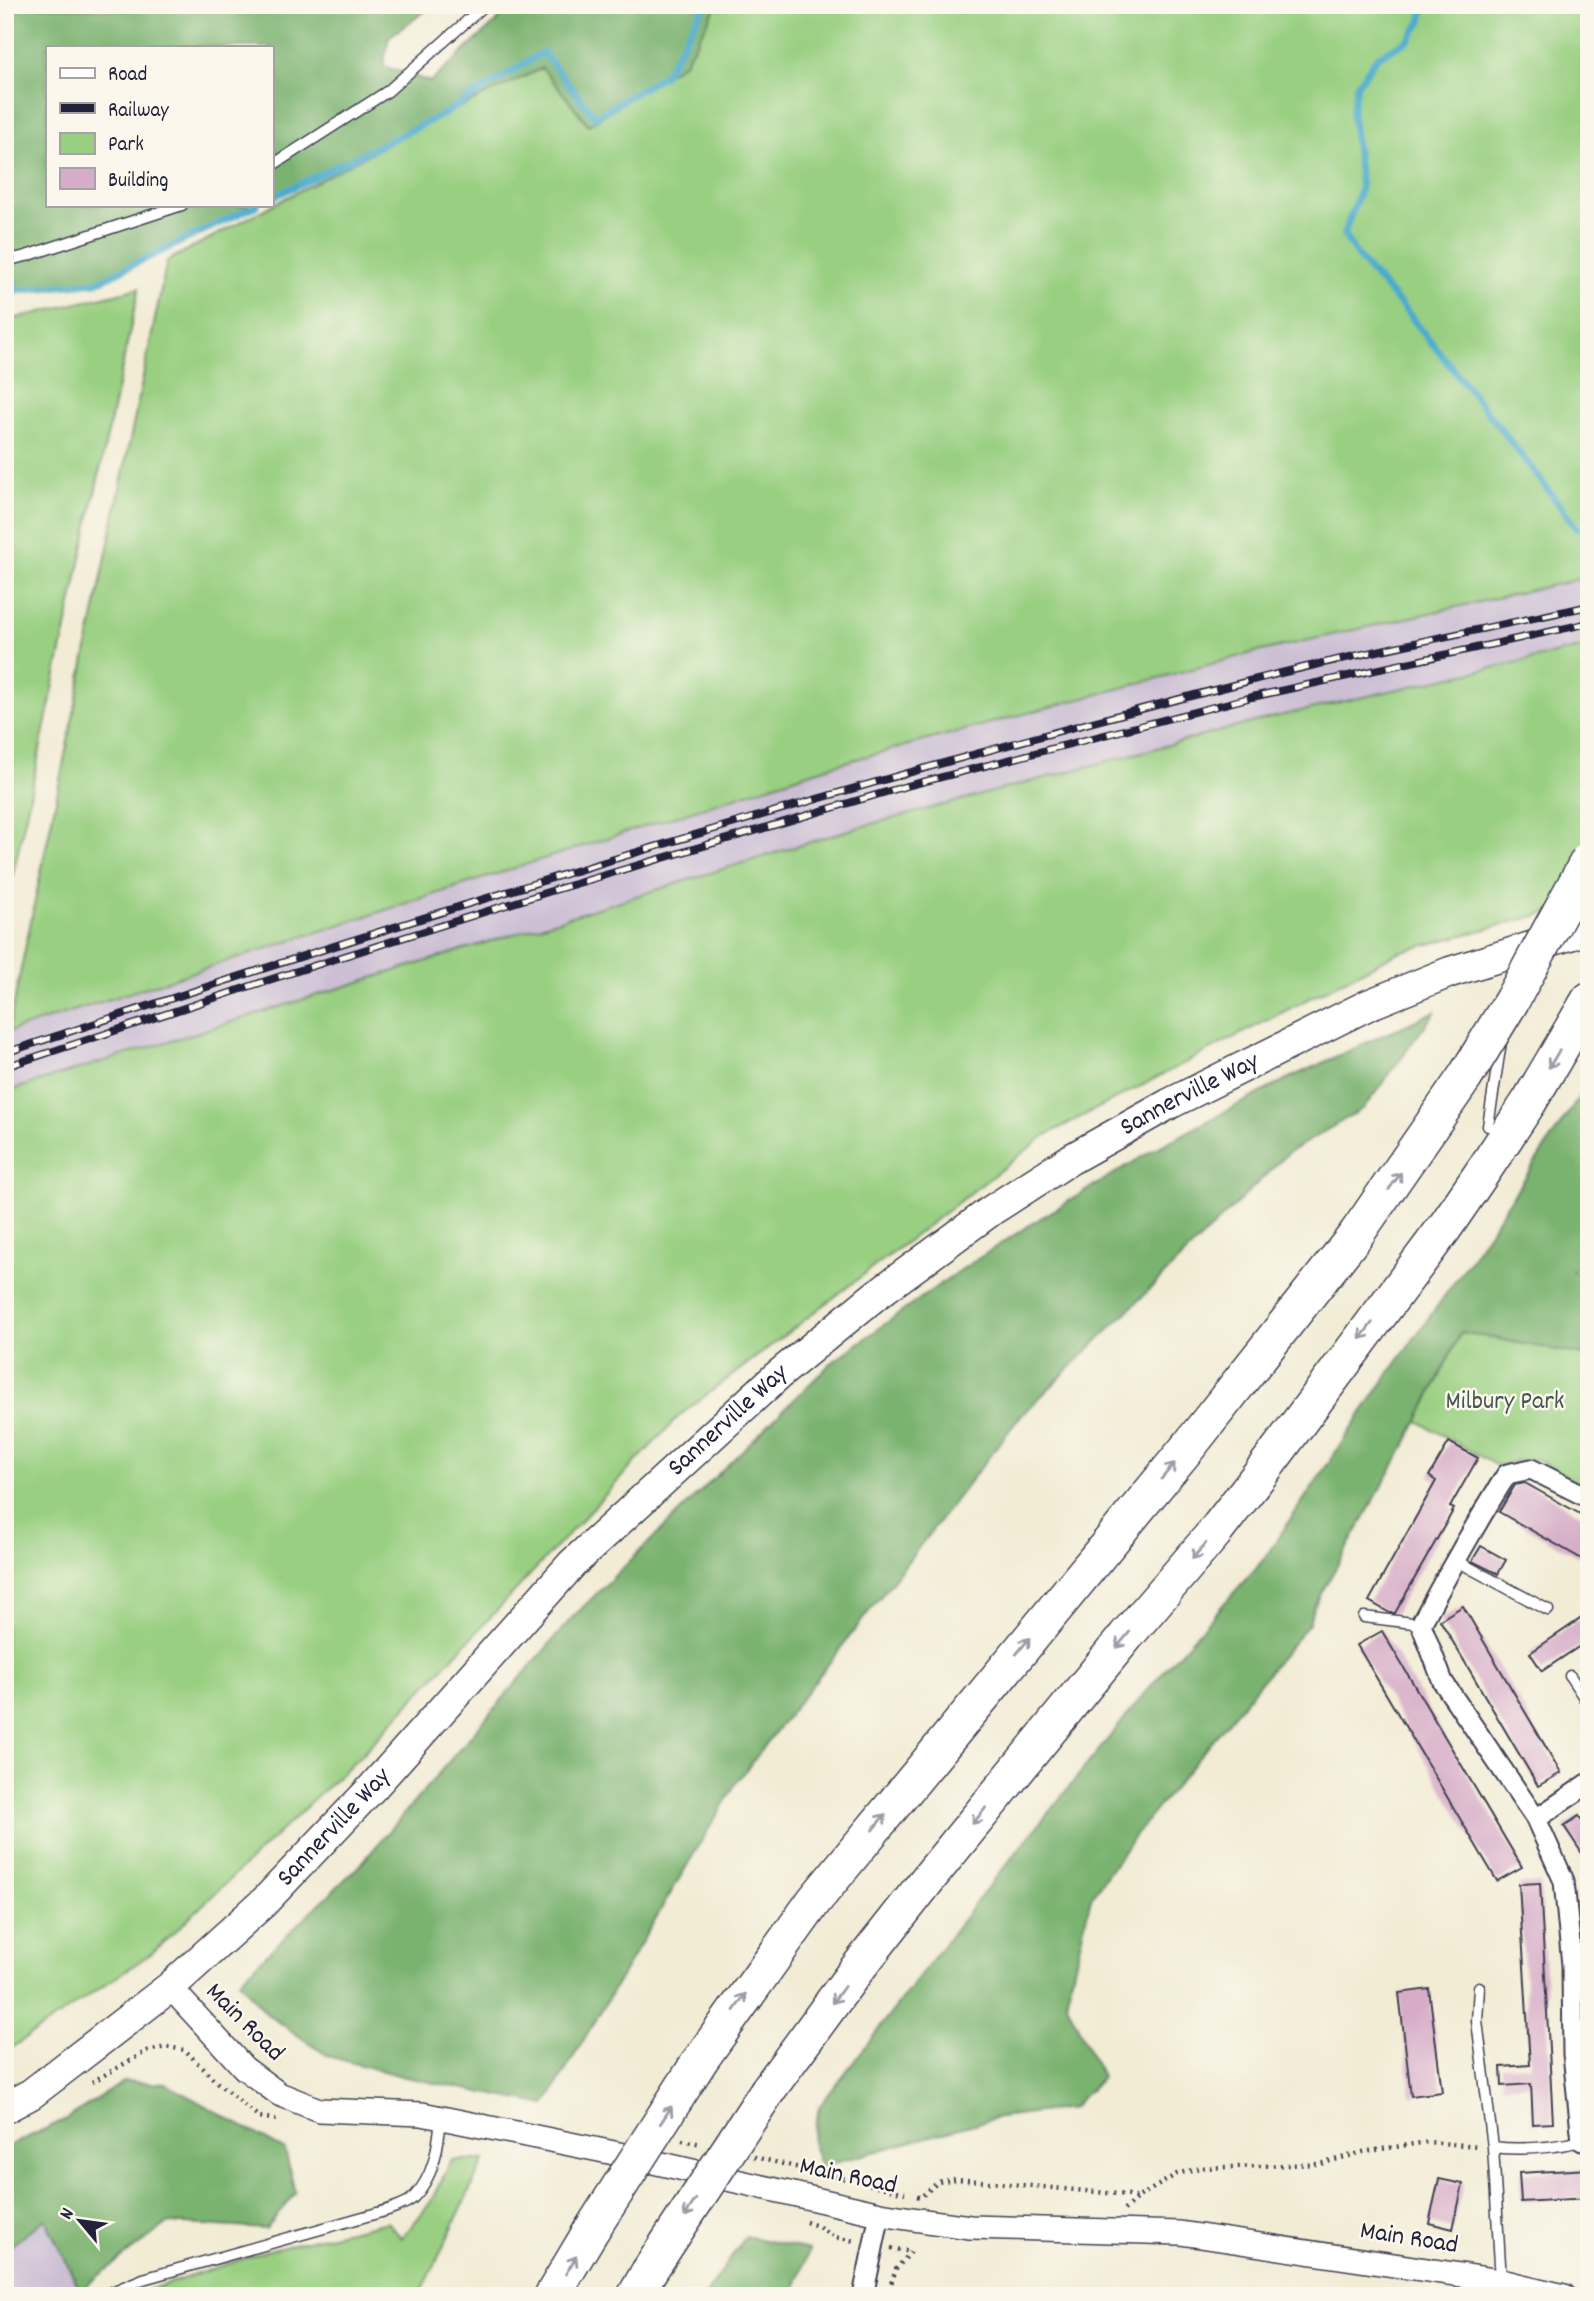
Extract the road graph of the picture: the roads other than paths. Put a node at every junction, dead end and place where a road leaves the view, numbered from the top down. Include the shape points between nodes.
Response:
1 (485, 5) edge
2 (273, 165) edge
3 (179, 206) edge
4 (5, 261) edge
5 (1589, 859) edge
6 (1589, 929) edge
7 (1514, 965) junction
8 (1589, 1000) edge
9 (1488, 1126) dead end
10 (1589, 1498) edge
11 (1457, 1560) junction
12 (1548, 1610) dead end
13 (1364, 1618) dead end
14 (1421, 1624) junction
15 (1570, 1676) dead end
16 (1589, 1705) edge
17 (1589, 1783) edge
18 (1536, 1819) junction
19 (1581, 1964) edge
20 (170, 1987) junction
21 (1479, 1987) dead end
22 (1581, 2054) edge
23 (5, 2108) edge
24 (442, 2118) junction
25 (1585, 2141) edge
26 (1493, 2147) junction
27 (880, 2214) junction
28 (1501, 2281) junction
29 (641, 2284) edge
30 (102, 2296) edge
31 (552, 2296) edge
32 (863, 2296) edge
33 (1564, 2296) edge

1 - 2 lane via 388,91
3 - 4 lane
31 -> 5 highway, bridge via 701,2059 814,1901 1189,1446 1355,1236 1465,1077
6 - 7 main road, Sannerville Way
7 - 9 lane
7 - 20 main road, Sannerville Way via 1450,972 1368,1005 1169,1104 992,1210 876,1295 777,1376 572,1564 273,1893
8 -> 29 highway, bridge via 1486,1167 1407,1276 1215,1532 855,1973 768,2090
10 - 11 street via 1531,1469 1507,1474
11 - 12 lane
11 - 14 street
13 - 14 lane
14 - 18 street via 1443,1682
15 - 16 lane
17 - 18 street
18 - 19 street via 1564,1881
19 - 22 street
20 - 23 main road, Sannerville Way via 31,2094
20 - 24 street, Main Road via 244,2068 279,2094 319,2110
21 - 26 lane via 1477,2021
22 - 25 street
24 - 27 street, Main Road
24 - 30 lane via 435,2160 411,2200 143,2279
25 - 26 lane via 1552,2148
26 - 28 lane
27 - 28 street, Main Road via 970,2227 1180,2233
27 - 32 street
28 - 33 street, Main Road

